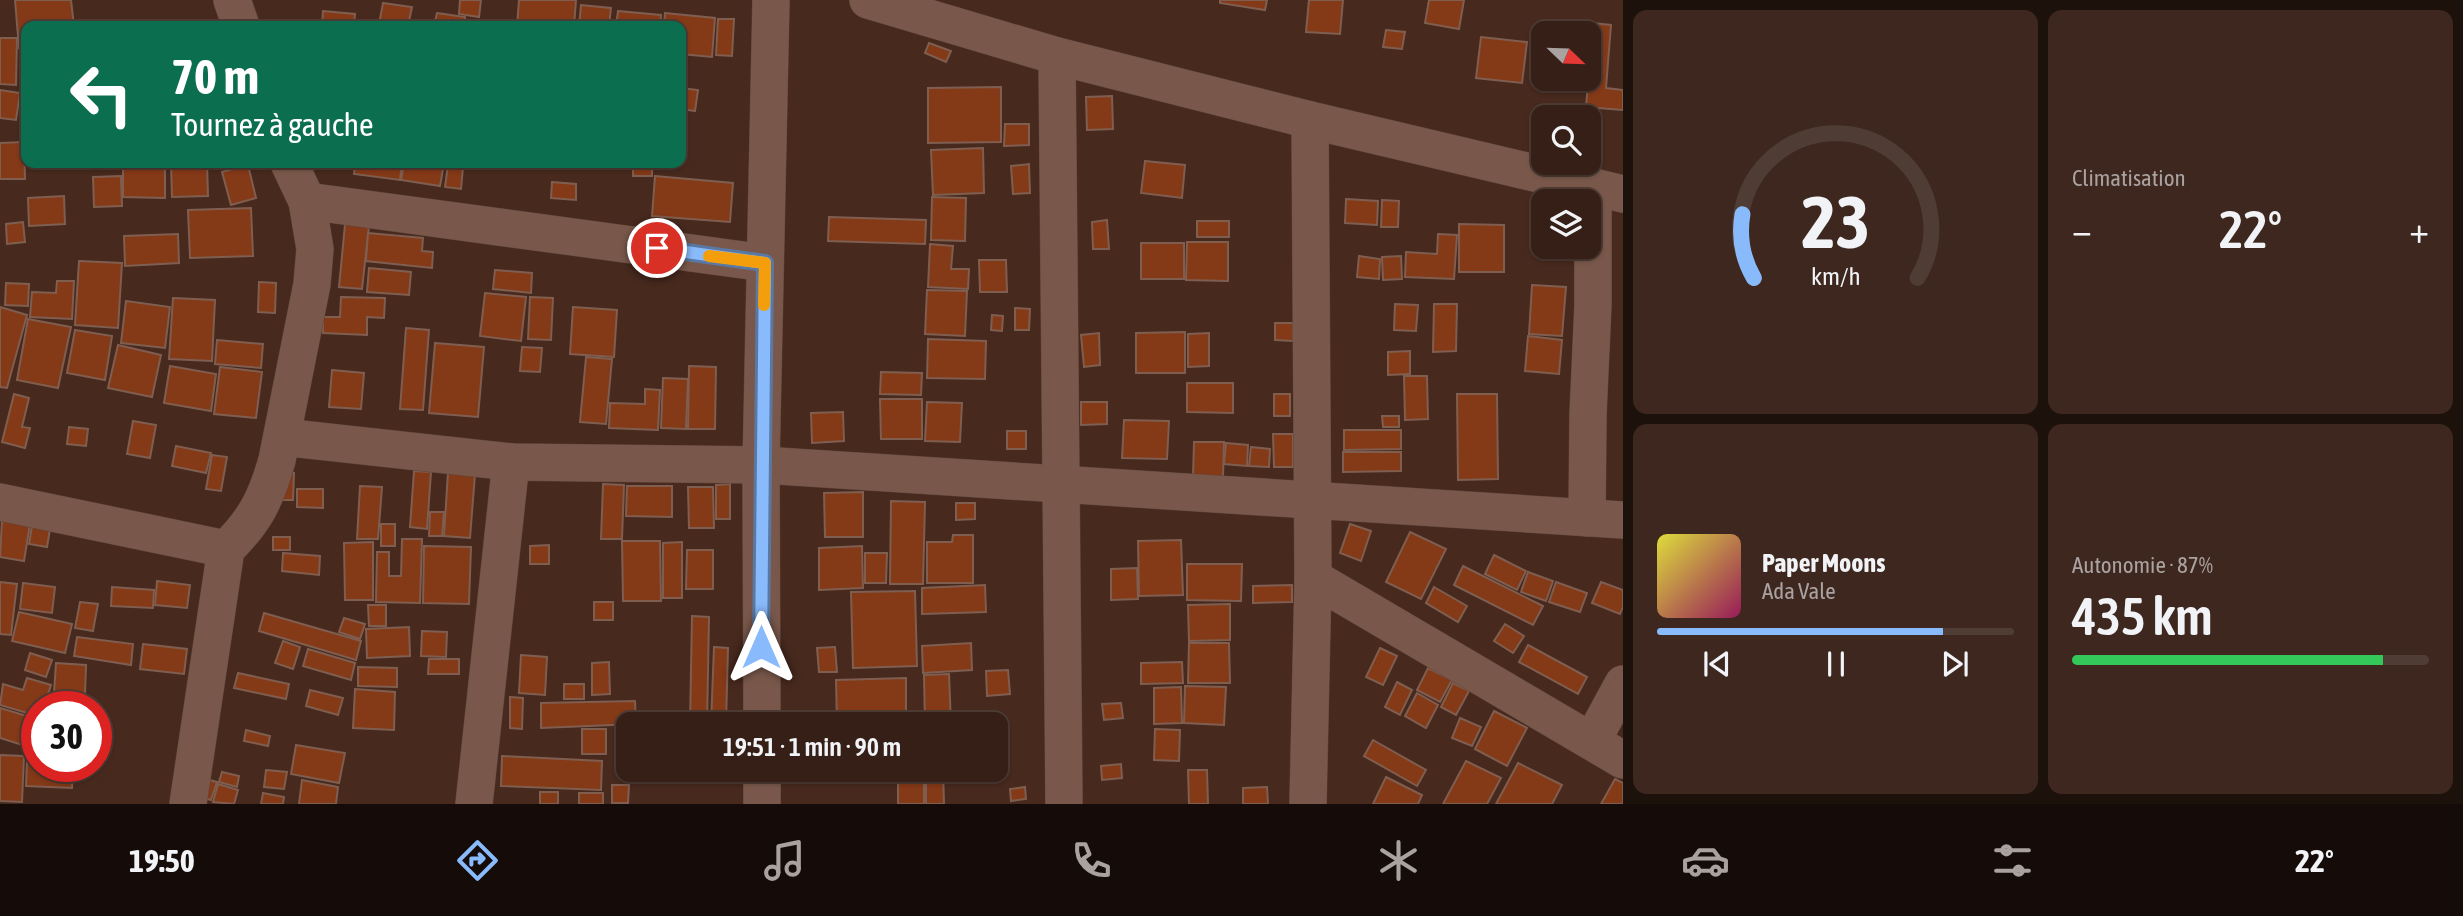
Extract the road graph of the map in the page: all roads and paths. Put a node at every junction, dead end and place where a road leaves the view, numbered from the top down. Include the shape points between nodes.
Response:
1 (232, 0) edge
2 (771, 0) edge
3 (868, 0) edge
4 (239, 21) edge
5 (1057, 56) junction
6 (1310, 120) junction
7 (291, 168) edge
8 (1608, 190) edge
9 (307, 201) junction
10 (765, 263) junction
11 (282, 437) junction
12 (510, 462) junction
13 (761, 465) junction
14 (1060, 485) junction
15 (1311, 501) junction
16 (0, 502) edge
17 (1587, 518) junction
18 (1623, 520) edge
19 (226, 549) junction
20 (1313, 578) junction
21 (1623, 684) edge
22 (762, 712) edge
23 (1592, 741) junction
24 (1623, 760) edge
25 (762, 782) edge
26 (188, 804) edge
27 (474, 804) edge
28 (762, 804) edge
29 (1064, 804) edge
30 (1308, 804) edge

1 - 4 street
2 - 10 street
3 - 5 street
5 - 6 street
5 - 14 street
6 - 8 street
6 - 15 street
7 - 9 street
8 - 17 street via 1593,304
9 - 10 street
9 - 11 street via 315,249 312,284
10 - 13 street
11 - 12 street
11 - 19 street via 259,511
12 - 13 street
12 - 27 street
13 - 14 street
13 - 22 street
14 - 15 street
14 - 29 street
15 - 17 street
15 - 20 street
16 - 19 street
17 - 18 street
19 - 26 street
20 - 23 street
20 - 30 street
21 - 23 street
23 - 24 street
25 - 28 street

